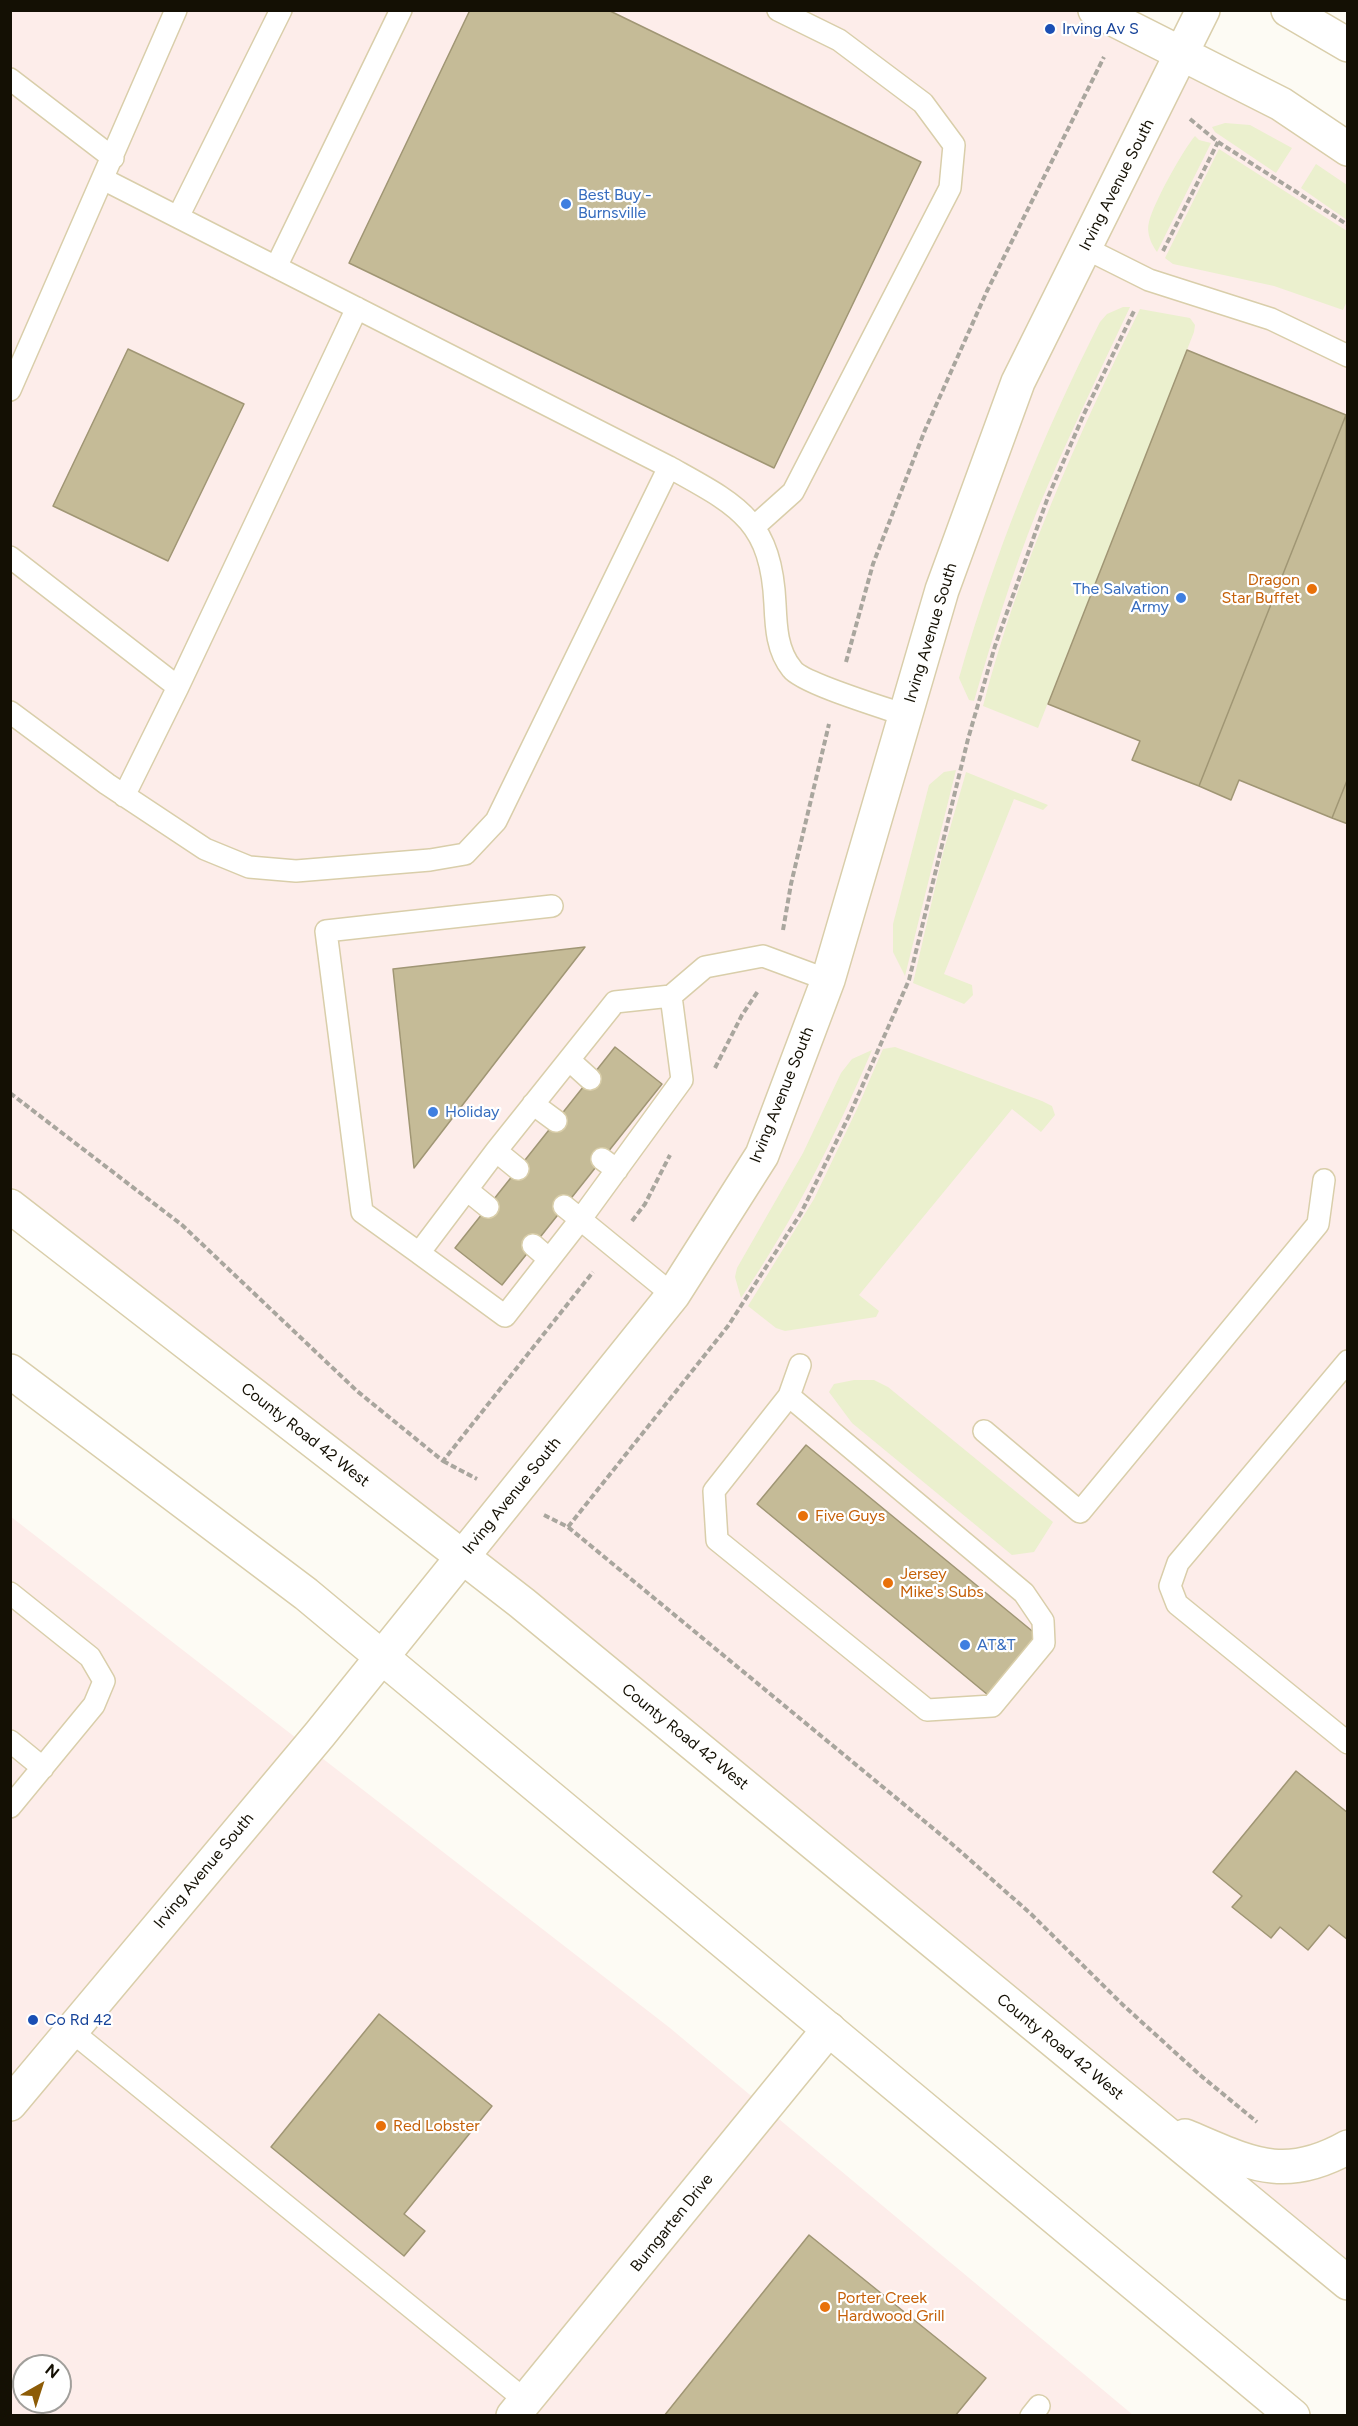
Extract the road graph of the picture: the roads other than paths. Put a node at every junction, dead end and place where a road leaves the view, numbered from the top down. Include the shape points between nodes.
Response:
1 (177, 10) edge
2 (281, 10) edge
3 (401, 10) edge
4 (778, 10) edge
5 (1095, 10) edge
6 (1203, 10) edge
7 (1288, 10) edge
8 (1347, 45) edge
9 (1183, 55) junction
10 (10, 79) edge
11 (1347, 149) edge
12 (113, 158) junction
13 (103, 179) junction
14 (178, 218) junction
15 (1085, 248) junction
16 (276, 267) junction
17 (357, 308) junction
18 (1347, 356) edge
19 (10, 390) edge
20 (669, 466) junction
21 (755, 526) junction
22 (10, 556) edge
23 (178, 687) junction
24 (10, 712) edge
25 (905, 715) junction
26 (124, 796) junction
27 (552, 906) dead end
28 (828, 980) junction
29 (671, 996) junction
30 (569, 1060) junction
31 (590, 1078) dead end
32 (533, 1104) junction
33 (556, 1121) dead end
34 (496, 1150) junction
35 (518, 1169) dead end
36 (1324, 1180) dead end
37 (466, 1190) junction
38 (10, 1206) edge
39 (564, 1206) dead end
40 (488, 1207) dead end
41 (580, 1220) junction
42 (533, 1245) dead end
43 (419, 1253) junction
44 (549, 1259) junction
45 (673, 1295) junction
46 (1347, 1361) edge
47 (800, 1365) dead end
48 (10, 1371) edge
49 (789, 1396) junction
50 (984, 1431) dead end
51 (463, 1557) junction
52 (10, 1593) edge
53 (383, 1657) junction
54 (10, 1741) edge
55 (1347, 1743) edge
56 (43, 1768) junction
57 (10, 1807) edge
58 (829, 2029) junction
59 (70, 2030) junction
60 (10, 2104) edge
61 (1152, 2123) junction
62 (1347, 2148) edge
63 (1347, 2283) edge
64 (519, 2408) edge
65 (1292, 2415) edge

1 - 12 lane
2 - 14 lane
3 - 16 lane
4 - 21 lane via 840,40 923,103 954,145 950,188 799,482
5 - 9 main road
6 - 9 main road, Irving Avenue South
7 - 8 main road
9 - 11 main road via 1281,104
9 - 15 main road, Irving Avenue South
10 - 12 lane
12 - 13 lane
13 - 14 lane
13 - 19 lane
14 - 16 lane
15 - 18 lane via 1149,280 1271,318
15 - 25 main road, Irving Avenue South via 1018,382 942,590
16 - 17 lane
17 - 20 lane
17 - 23 lane
20 - 21 lane via 726,498
20 - 26 lane via 496,821 465,854 296,871 249,867 205,849
21 - 25 lane via 773,570 776,637 792,671 837,692
22 - 23 lane
23 - 26 lane
24 - 26 lane
25 - 28 main road, Irving Avenue South
27 - 43 lane via 326,931 362,1212
28 - 29 lane via 763,956 705,967
28 - 45 main road, Irving Avenue South via 762,1155
29 - 30 lane via 615,1002
29 - 41 lane via 682,1080 643,1120 610,1164
30 - 31 lane
30 - 32 lane
32 - 33 lane
32 - 34 lane
34 - 35 lane
34 - 37 lane
36 - 50 lane via 1318,1224 1080,1512
37 - 40 lane
37 - 43 lane
38 - 51 main road, County Road 42 West
39 - 41 lane
41 - 44 lane
41 - 45 lane
42 - 44 lane
43 - 44 lane via 505,1316
45 - 51 main road, Irving Avenue South
46 - 55 lane via 1178,1563 1170,1586 1177,1605
47 - 49 lane
48 - 53 main road via 306,1594
49 - 49 lane via 714,1491 717,1539 927,1710 992,1706 1044,1643 1043,1621 1024,1593
51 - 53 main road, Irving Avenue South
51 - 61 main road, County Road 42 West
52 - 56 lane via 90,1657 104,1681 94,1705
53 - 58 main road
53 - 59 main road, Irving Avenue South
54 - 56 lane
56 - 57 lane
58 - 64 main road, Burngarten Drive
58 - 65 main road
59 - 60 main road, Irving Avenue South
59 - 64 lane
61 - 62 main road via 1246,2161 1280,2169 1320,2160
61 - 63 main road, County Road 42 West

